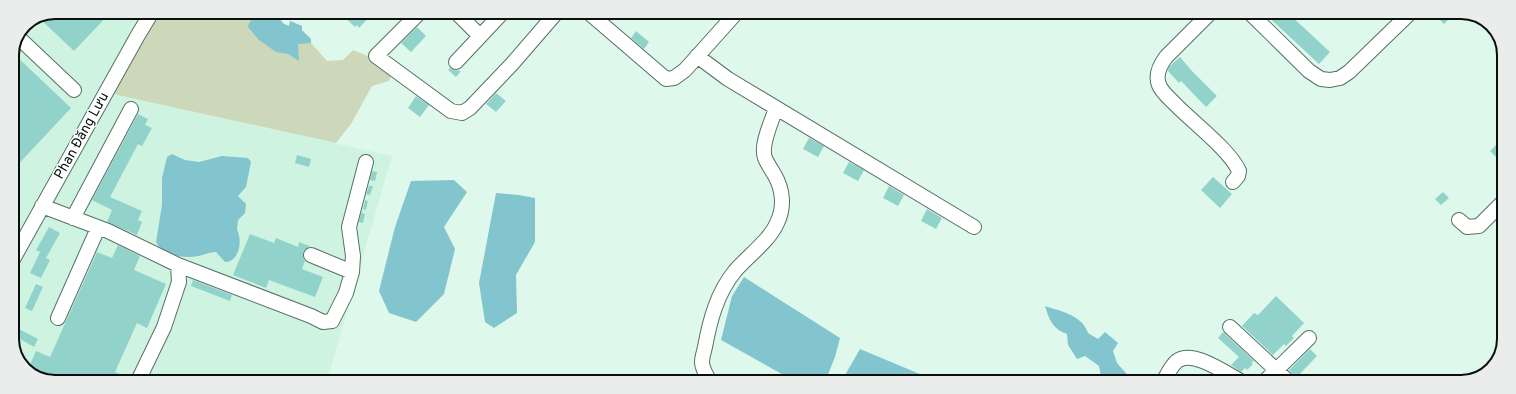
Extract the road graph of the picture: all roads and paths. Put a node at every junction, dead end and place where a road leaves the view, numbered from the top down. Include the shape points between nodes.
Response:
1 (148, 19) edge
2 (413, 19) edge
3 (463, 19) edge
4 (496, 19) edge
5 (551, 19) edge
6 (596, 19) edge
7 (731, 19) edge
8 (1204, 19) edge
9 (1256, 19) edge
10 (1404, 19) edge
11 (480, 36) junction
12 (22, 41) edge
13 (697, 56) junction
14 (456, 62) dead end
15 (74, 90) dead end
16 (776, 108) junction
17 (131, 109) dead end
18 (366, 162) dead end
19 (1233, 182) dead end
20 (42, 206) junction
21 (1497, 208) edge
22 (73, 218) junction
23 (1459, 220) dead end
24 (974, 226) dead end
25 (98, 228) junction
26 (19, 248) edge
27 (311, 256) dead end
28 (178, 265) junction
29 (352, 272) junction
30 (58, 318) dead end
31 (1230, 327) dead end
32 (1309, 338) dead end
33 (1276, 370) junction
34 (141, 375) edge
35 (706, 375) edge
36 (1168, 375) edge
37 (1230, 375) edge
38 (1271, 375) edge
39 (1281, 375) edge

1 - 20 street, Phan Đăng Lưu
2 - 5 street via 376,56 451,110 462,113 470,108 512,64
3 - 11 street
4 - 11 street
6 - 13 street via 666,79 674,78 685,70
7 - 13 street
8 - 19 street via 1160,65 1159,85 1172,102 1237,165 1240,171
9 - 10 street via 1308,71 1321,79 1330,80 1340,78 1349,72
11 - 14 street
12 - 15 street
13 - 16 street via 728,79
16 - 24 street
16 - 35 street via 764,147 764,157 779,185 783,200 781,213 770,234 735,271 720,295 707,334 702,362
17 - 22 street
18 - 29 street via 349,227 353,256
20 - 22 street
20 - 26 street, Phan Đăng Lưu
21 - 23 street via 1478,226 1468,226
22 - 25 street
25 - 28 street
25 - 30 street
27 - 29 street
28 - 29 street via 323,322 332,321 339,311
28 - 34 street via 179,282 164,328
31 - 33 street
32 - 33 street
33 - 38 street
33 - 39 street
36 - 37 street via 1177,361 1194,357

